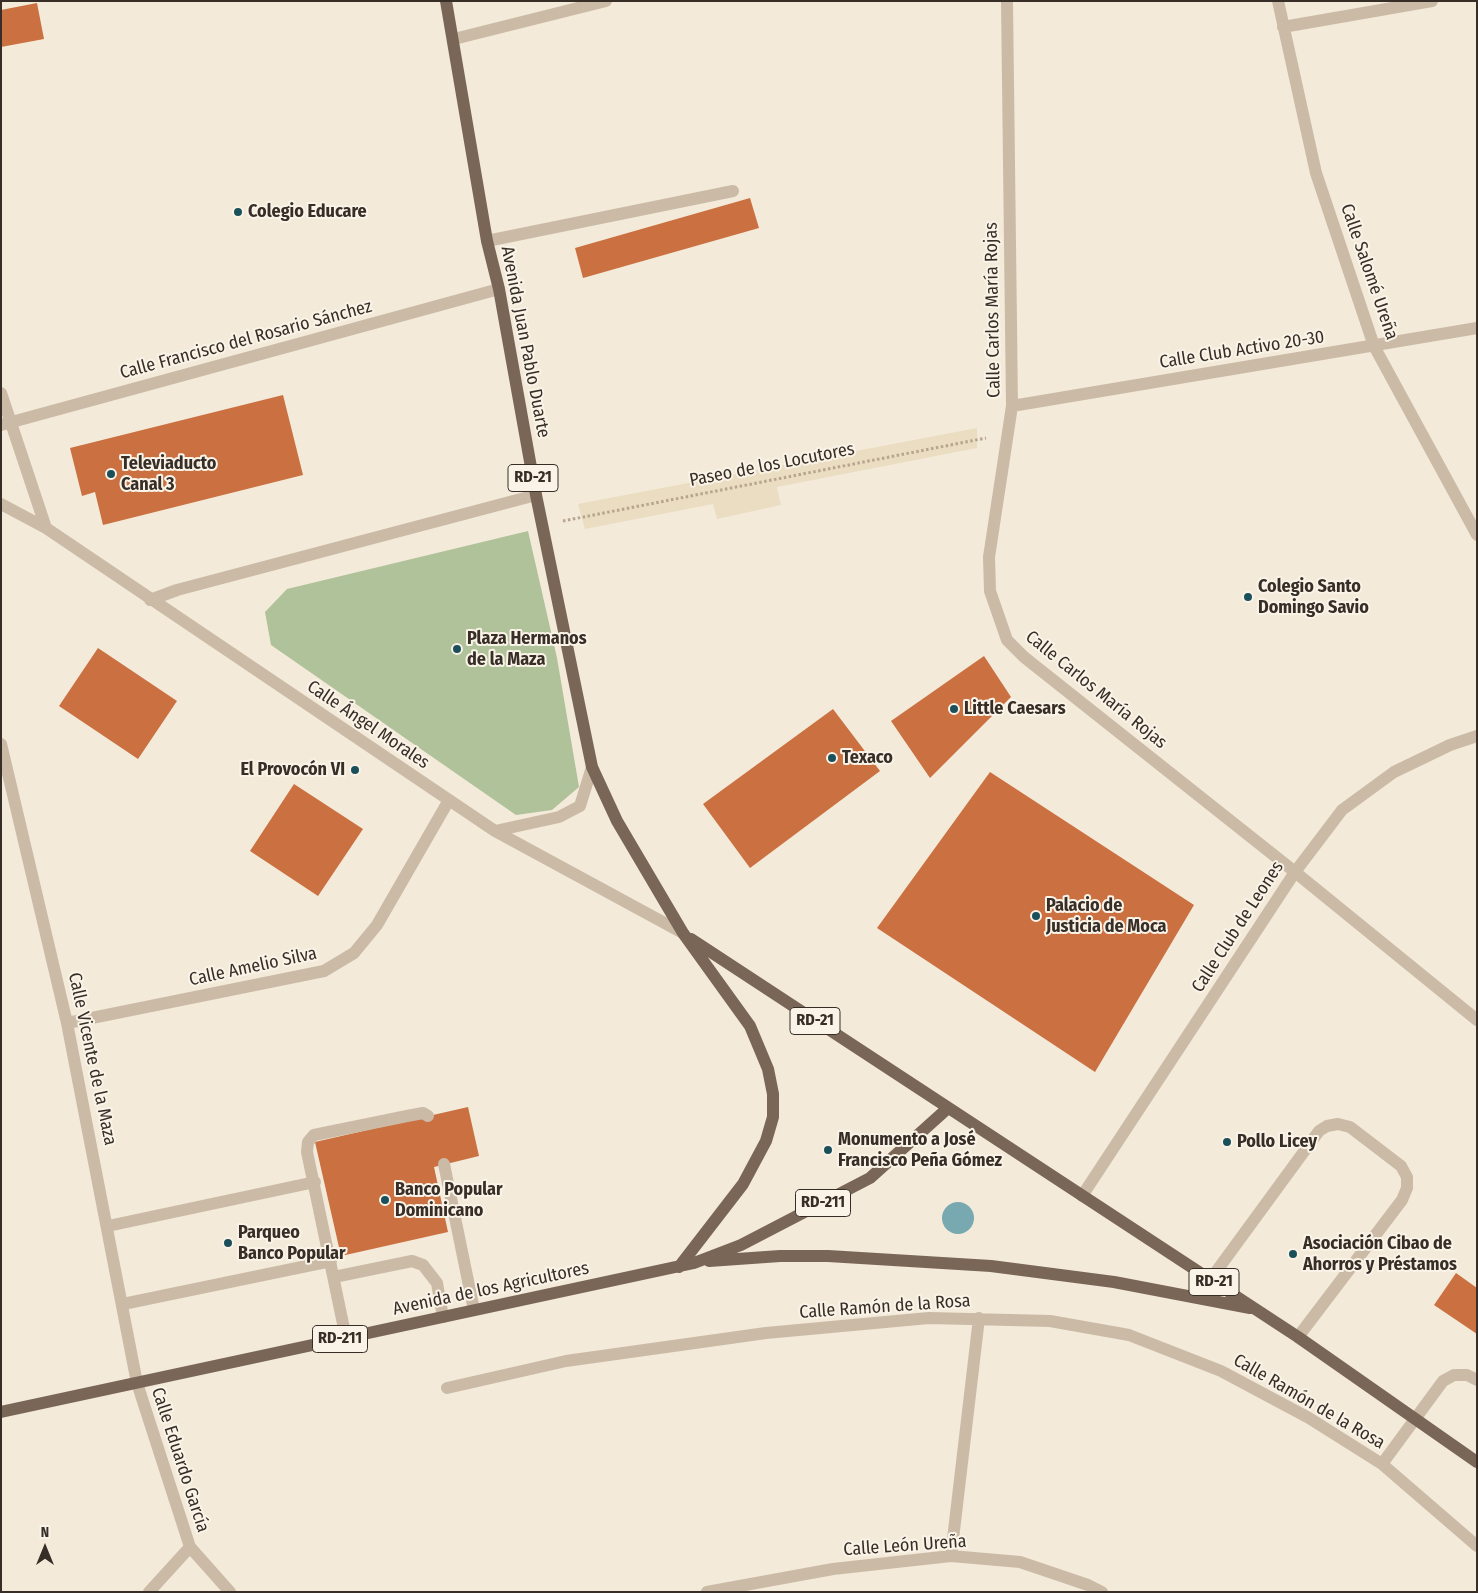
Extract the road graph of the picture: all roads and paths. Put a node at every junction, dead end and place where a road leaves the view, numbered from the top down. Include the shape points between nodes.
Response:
1 (446, 1) edge
2 (606, 1) edge
3 (1007, 1) edge
4 (1278, 1) edge
5 (1432, 1) edge
6 (1283, 27) junction
7 (454, 39) junction
8 (733, 191) dead end
9 (488, 240) junction
10 (499, 290) junction
11 (1477, 328) edge
12 (1374, 346) junction
13 (1, 393) edge
14 (1012, 406) junction
15 (7, 423) edge
16 (1008, 434) junction
17 (536, 495) junction
18 (1, 504) edge
19 (543, 526) junction
20 (46, 528) junction
21 (1477, 535) edge
22 (150, 600) junction
23 (1477, 736) edge
24 (1, 744) edge
25 (592, 767) junction
26 (449, 800) junction
27 (495, 831) junction
28 (1295, 872) junction
29 (682, 933) junction
30 (1477, 1020) edge
31 (67, 1023) junction
32 (948, 1108) junction
33 (428, 1116) dead end
34 (444, 1164) dead end
35 (315, 1182) junction
36 (1082, 1196) junction
37 (108, 1226) junction
38 (331, 1261) junction
39 (694, 1262) junction
40 (679, 1267) junction
41 (334, 1277) junction
42 (1210, 1280) junction
43 (123, 1304) junction
44 (474, 1310) junction
45 (1257, 1310) junction
46 (442, 1317) junction
47 (979, 1318) junction
48 (1298, 1337) junction
49 (346, 1338) junction
50 (1477, 1380) edge
51 (137, 1383) junction
52 (448, 1388) dead end
53 (1, 1412) edge
54 (1416, 1418) junction
55 (1477, 1462) edge
56 (1382, 1464) junction
57 (1477, 1546) edge
58 (190, 1547) junction
59 (951, 1556) junction
60 (149, 1592) edge
61 (230, 1592) edge
62 (707, 1592) edge
63 (1102, 1592) edge

1 - 7 main road, Avenida Juan Pablo Duarte / RD-21
2 - 7 street
3 - 14 street, Calle Carlos María Rojas
4 - 6 street, Calle Salomé Ureña
5 - 6 street
6 - 12 street, Calle Salomé Ureña via 1316,173
7 - 9 main road, Avenida Juan Pablo Duarte / RD-21
8 - 9 street
9 - 10 main road, Avenida Juan Pablo Duarte / RD-21
10 - 15 street, Calle Francisco del Rosario Sánchez
10 - 17 main road, Avenida Juan Pablo Duarte / RD-21
11 - 12 street, Calle Club Activo 20-30
12 - 14 street, Calle Club Activo 20-30
12 - 21 street, Calle Salomé Ureña
13 - 15 street
14 - 16 street, Calle Carlos María Rojas
15 - 20 street
16 - 19 path, Paseo de los Locutores
16 - 28 street, Calle Carlos María Rojas via 989,557 990,591 1007,640 1024,657
17 - 19 main road, Avenida Juan Pablo Duarte / RD-21
17 - 22 street via 177,590
18 - 20 street, Calle Ángel Morales
19 - 25 main road, Avenida Juan Pablo Duarte / RD-21
20 - 22 street, Calle Ángel Morales
22 - 26 street, Calle Ángel Morales
23 - 28 street, Calle Club de Leones via 1394,772 1342,810
24 - 31 street, Calle Vicente de la Maza
25 - 27 street via 580,806 559,817
25 - 29 main road, Avenida Juan Pablo Duarte / RD-21 via 617,821
26 - 27 street, Calle Ángel Morales
26 - 31 street, Calle Amelio Silva via 377,925 354,953 324,971
27 - 29 street, Calle Ángel Morales
28 - 30 street, Calle Carlos María Rojas
28 - 36 street, Calle Club de Leones
29 - 32 main road, RD-21
29 - 40 main road, Avenida Juan Pablo Duarte via 750,1026 768,1070 773,1117 766,1141 743,1184
31 - 37 street, Calle Vicente de la Maza
32 - 36 main road, RD-21
32 - 39 main road, Avenida de los Agricultores / RD-211 via 870,1178 750,1240
33 - 35 street via 423,1113 314,1135 307,1146
34 - 44 street
35 - 37 street
35 - 38 street
36 - 42 main road, RD-21
37 - 43 street, Calle Vicente de la Maza
38 - 41 street
38 - 43 street
39 - 40 main road, Avenida de los Agricultores / RD-211
39 - 45 main road via 828,1256 991,1266 1114,1282
40 - 44 main road, Avenida de los Agricultores / RD-211
41 - 46 street via 412,1262 423,1265 437,1283
41 - 49 street
42 - 45 main road, RD-21
42 - 48 street via 1320,1131 1338,1124 1350,1127 1401,1166 1407,1177 1407,1188 1402,1200
43 - 51 street, Calle Vicente de la Maza
44 - 46 main road, Avenida de los Agricultores / RD-211
45 - 48 main road, RD-21
46 - 49 main road, Avenida de los Agricultores / RD-211
47 - 52 street, Calle Ramón de la Rosa via 929,1318 766,1333 566,1361
47 - 56 street, Calle Ramón de la Rosa via 1050,1321 1129,1335 1221,1371 1309,1418
47 - 59 street
48 - 54 main road, RD-21
49 - 51 main road, Avenida de los Agricultores / RD-211
50 - 54 street via 1467,1375 1454,1375 1443,1381
51 - 53 main road, Avenida de los Agricultores / RD-211
51 - 58 street, Calle Eduardo García
54 - 55 main road, RD-21
54 - 56 street
56 - 57 street, Calle Ramón de la Rosa
58 - 60 street
58 - 61 street, Calle Eduardo García
59 - 62 street, Calle León Ureña via 833,1569
59 - 63 street, Calle León Ureña via 1020,1562

